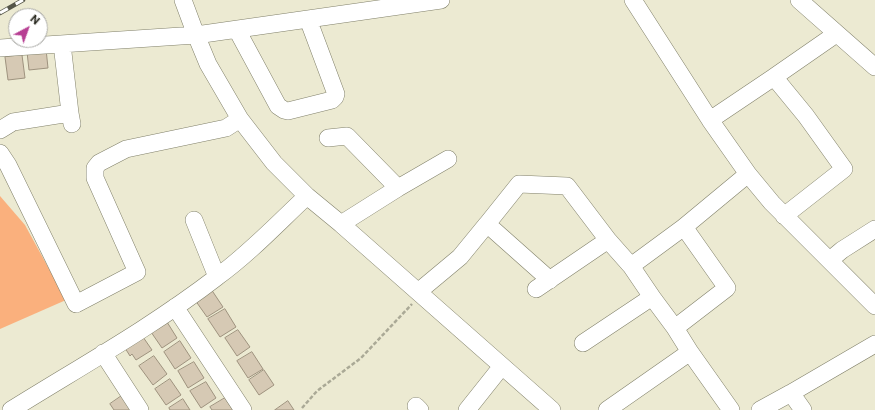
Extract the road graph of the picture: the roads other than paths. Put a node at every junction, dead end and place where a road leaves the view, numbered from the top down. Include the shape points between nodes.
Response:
1 (183, 0) edge
2 (436, 0) edge
3 (633, 0) edge
4 (799, 0) edge
5 (308, 19) junction
6 (237, 30) junction
7 (836, 34) junction
8 (196, 35) junction
9 (62, 44) junction
10 (0, 48) edge
11 (875, 67) edge
12 (774, 77) junction
13 (240, 119) junction
14 (710, 120) junction
15 (0, 130) edge
16 (328, 138) dead end
17 (0, 153) edge
18 (448, 159) dead end
19 (748, 174) junction
20 (398, 188) junction
21 (307, 196) junction
22 (784, 216) junction
23 (194, 220) dead end
24 (341, 224) junction
25 (487, 224) junction
26 (684, 227) junction
27 (875, 229) edge
28 (608, 240) junction
29 (830, 260) junction
30 (631, 266) junction
31 (217, 277) junction
32 (550, 280) junction
33 (536, 289) dead end
34 (418, 292) junction
35 (652, 296) junction
36 (875, 306) edge
37 (175, 307) junction
38 (675, 328) junction
39 (583, 343) dead end
40 (875, 344) edge
41 (690, 352) junction
42 (103, 353) junction
43 (502, 366) junction
44 (791, 393) junction
45 (32, 404) edge
46 (11, 410) edge
47 (140, 410) edge
48 (243, 410) edge
49 (467, 410) edge
50 (552, 410) edge
51 (607, 410) edge
52 (731, 410) edge
53 (760, 410) edge
54 (803, 410) edge

1 - 8 street
2 - 5 street
3 - 14 street
4 - 7 street
5 - 6 street
5 - 6 street via 336,97 288,111 278,106
6 - 8 street
7 - 11 street
7 - 12 street
8 - 9 street
8 - 13 street via 208,64
9 - 10 street
9 - 15 street via 71,118 13,122
12 - 14 street
12 - 22 street via 806,116 844,170
13 - 17 street via 226,128 126,149 99,163 95,168 95,178 137,272 76,304
13 - 21 street via 274,163
14 - 19 street
16 - 20 street via 348,136
18 - 20 street
19 - 22 street
19 - 26 street
20 - 24 street
21 - 24 street
21 - 31 street
22 - 29 street
23 - 31 street
24 - 34 street
25 - 28 street via 519,184 568,186
25 - 32 street
25 - 34 street via 460,257
26 - 30 street
26 - 38 street via 727,288
27 - 29 street
28 - 30 street
28 - 32 street
29 - 36 street
30 - 35 street
31 - 37 street
32 - 33 street
34 - 43 street
35 - 38 street
35 - 39 street
37 - 42 street
37 - 48 street
38 - 41 street
40 - 44 street
41 - 51 street
41 - 52 street
42 - 45 street
42 - 47 street
43 - 49 street
43 - 50 street
44 - 53 street
44 - 54 street
45 - 46 street

